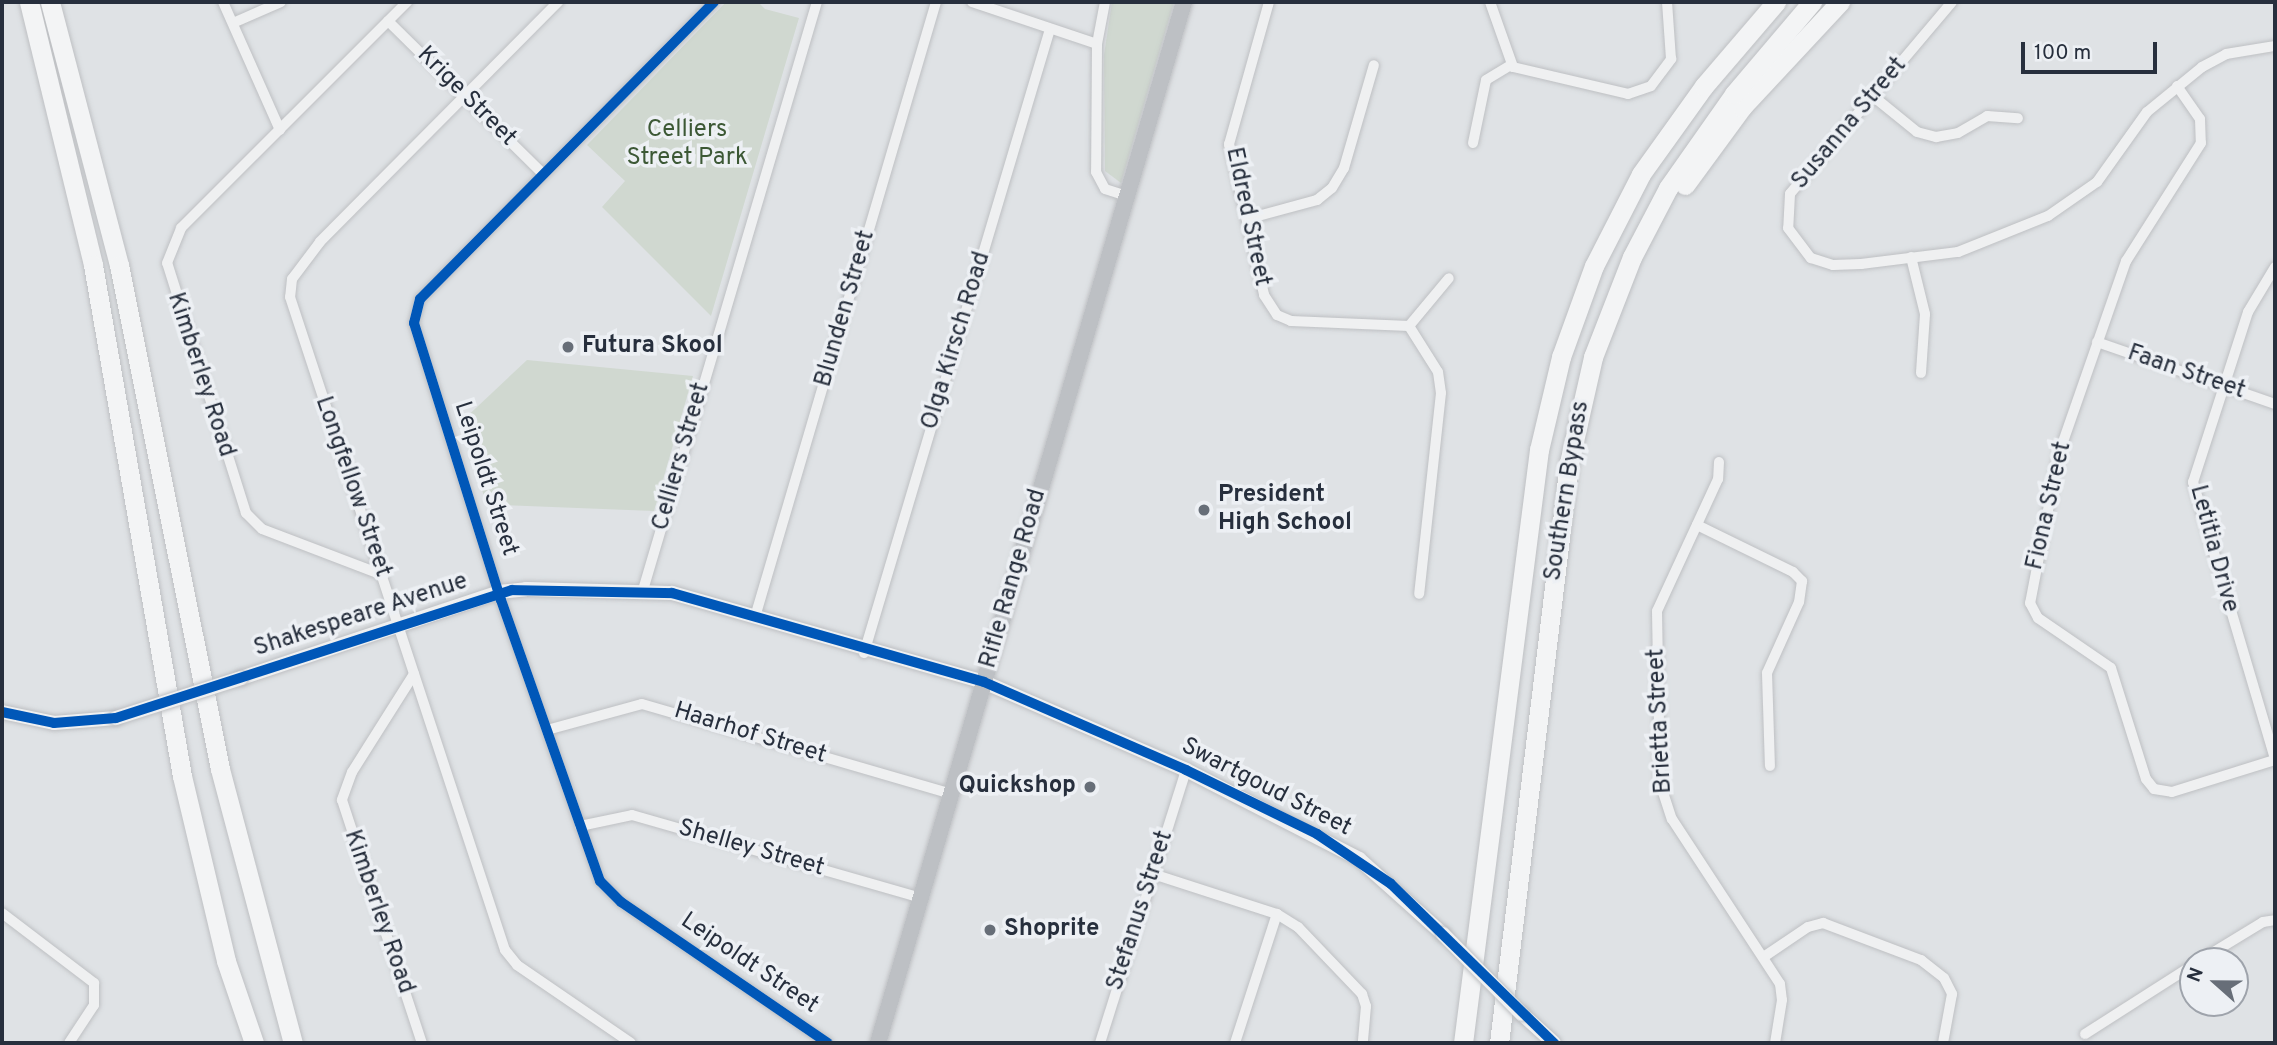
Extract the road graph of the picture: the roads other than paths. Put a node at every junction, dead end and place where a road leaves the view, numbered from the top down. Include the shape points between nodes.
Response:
1 (29, 2) edge
2 (50, 2) edge
3 (223, 2) edge
4 (282, 2) edge
5 (407, 2) edge
6 (558, 2) edge
7 (714, 2) edge
8 (817, 2) edge
9 (936, 2) edge
10 (972, 2) edge
11 (1105, 2) edge
12 (1184, 2) edge
13 (1269, 2) edge
14 (1490, 2) edge
15 (1667, 2) edge
16 (1759, 2) edge
17 (1776, 2) edge
18 (1812, 2) edge
19 (1840, 2) edge
20 (1952, 2) edge
21 (388, 21) junction
22 (233, 23) junction
23 (1050, 29) junction
24 (1097, 44) junction
25 (2275, 46) edge
26 (1374, 65) dead end
27 (1511, 65) junction
28 (1703, 86) junction
29 (2177, 86) junction
30 (466, 95) junction
31 (1874, 97) junction
32 (2018, 118) dead end
33 (280, 130) junction
34 (1473, 143) dead end
35 (543, 174) junction
36 (1128, 197) junction
37 (1247, 219) junction
38 (1911, 257) junction
39 (2275, 267) edge
40 (1448, 278) dead end
41 (1409, 326) junction
42 (1602, 329) junction
43 (2097, 342) junction
44 (1921, 373) dead end
45 (2223, 387) junction
46 (2275, 404) edge
47 (1719, 462) dead end
48 (1697, 525) junction
49 (380, 574) junction
50 (643, 590) junction
51 (499, 592) junction
52 (1419, 594) dead end
53 (755, 617) junction
54 (400, 626) junction
55 (865, 649) junction
56 (414, 674) junction
57 (982, 686) junction
58 (2, 712) edge
59 (547, 730) junction
60 (2275, 759) edge
61 (1770, 766) dead end
62 (1185, 774) junction
63 (951, 794) junction
64 (580, 826) junction
65 (1153, 874) junction
66 (921, 898) junction
67 (2, 913) edge
68 (1277, 914) junction
69 (2275, 920) edge
70 (2222, 947) edge
71 (1765, 956) junction
72 (268, 958) junction
73 (226, 961) junction
74 (2179, 974) edge
75 (2085, 1034) dead end
76 (421, 1039) edge
77 (69, 1043) edge
78 (242, 1043) edge
79 (254, 1043) edge
80 (293, 1043) edge
81 (304, 1043) edge
82 (433, 1043) edge
83 (631, 1043) edge
84 (828, 1043) edge
85 (878, 1043) edge
86 (1100, 1043) edge
87 (1236, 1043) edge
88 (1363, 1043) edge
89 (1463, 1043) edge
90 (1499, 1043) edge
91 (1554, 1043) edge
92 (1775, 1043) edge
93 (1943, 1043) edge

1 - 73 highway via 93,265 157,648
2 - 72 highway via 119,265 192,646
3 - 22 street
4 - 22 street
5 - 21 street, Kimberley Road
6 - 30 street, Longfellow Street
7 - 35 street, Leipoldt Street
8 - 50 street, Celliers Street
9 - 53 street, Blunden Street
10 - 23 street
11 - 24 street
12 - 36 main road, Rifle Range Road
13 - 37 street, Eldred Street via 1229,137 1230,159
14 - 27 street
15 - 27 street via 1671,59 1643,92 1608,90 1519,71
16 - 28 highway
17 - 28 highway, Southern Bypass
18 - 42 highway, Southern Bypass via 1734,94 1682,166 1636,248
19 - 42 highway via 1742,107 1710,149
20 - 31 street, Susanna Street
21 - 30 street, Krige Street
21 - 33 street, Kimberley Road
22 - 33 street
23 - 24 street
23 - 55 street, Olga Kirsch Road
24 - 36 street via 1096,172 1105,189
25 - 29 street, Susanna Street via 2226,54
26 - 37 street via 1343,168 1332,188 1317,200
27 - 34 street via 1486,80
28 - 89 highway, Southern Bypass via 1664,139 1616,221 1576,310 1551,396 1535,476
29 - 38 street, Susanna Street via 2140,120 2097,182 2063,209 1968,249
29 - 43 street, Fiona Street via 2200,119 2201,143 2132,248
30 - 35 street, Krige Street
30 - 49 street, Longfellow Street via 320,242 296,271 290,288
31 - 32 street via 1930,136 1949,136 1987,116
31 - 38 street, Susanna Street via 1794,187 1786,207 1788,228 1805,254 1826,263
33 - 49 street, Kimberley Road via 181,229 169,252 168,277 246,513 262,529
35 - 51 street, Leipoldt Street via 420,299 414,312 416,333
36 - 57 main road, Rifle Range Road
37 - 41 street, Eldred Street via 1264,295 1277,315 1291,321
38 - 44 street via 1925,314
39 - 45 street, Letitia Drive via 2248,312
40 - 41 street
41 - 52 street via 1441,386
42 - 90 highway, Southern Bypass via 1569,463
43 - 45 street, Faan Street
43 - 60 street, Fiona Street via 2059,453 2031,609 2110,668 2146,779 2154,789 2172,792
45 - 46 street, Faan Street
45 - 60 street, Letitia Drive via 2193,489
47 - 48 street, Brietta Street via 1718,479
48 - 61 street via 1793,572 1802,581 1799,602 1766,673
48 - 71 street, Brietta Street via 1657,611 1661,791 1678,830
49 - 54 street, Longfellow Street
50 - 51 street, Shakespeare Avenue
50 - 53 street, Shakespeare Avenue via 680,595
51 - 54 street, Shakespeare Avenue
51 - 59 street, Leipoldt Street
53 - 55 street, Shakespeare Avenue
54 - 56 street, Longfellow Street
54 - 58 street, Shakespeare Avenue, bridge via 116,718 54,723
55 - 57 street, Shakespeare Avenue
56 - 76 street, Kimberley Road via 352,772 342,800
56 - 83 street, Longfellow Street via 505,950 523,969
57 - 62 street, Swartgoud Street
57 - 63 main road, Rifle Range Road
59 - 63 street, Haarhof Street via 642,704
59 - 64 street, Leipoldt Street
62 - 65 street, Stefanus Street
62 - 91 street, Swartgoud Street, bridge via 1359,859
63 - 66 main road, Rifle Range Road
64 - 66 street, Shelley Street via 632,815
64 - 84 street, Leipoldt Street via 596,873 615,898
65 - 68 street
65 - 86 street, Stefanus Street
66 - 85 main road, Rifle Range Road
67 - 77 street via 94,983 94,1005
68 - 87 street
68 - 88 street via 1309,937 1362,994 1366,1006
69 - 70 street via 2263,922
71 - 92 street, Brietta Street via 1781,991
71 - 93 street via 1808,927 1823,923 1921,960 1944,978 1952,994
72 - 80 highway
72 - 81 highway
73 - 78 highway
73 - 79 highway
74 - 75 street
76 - 82 street

